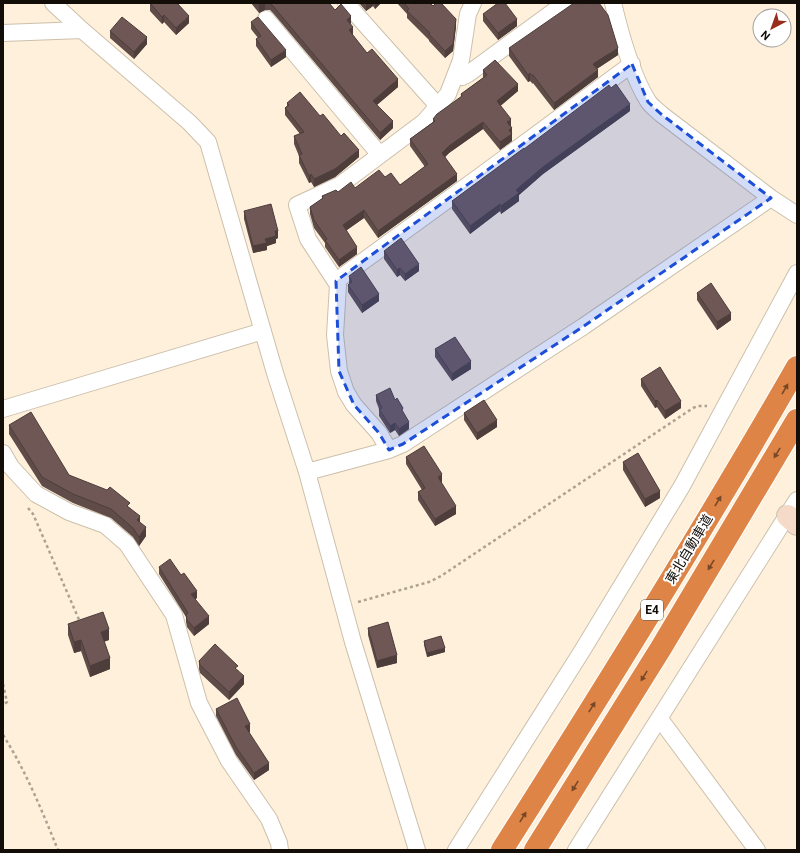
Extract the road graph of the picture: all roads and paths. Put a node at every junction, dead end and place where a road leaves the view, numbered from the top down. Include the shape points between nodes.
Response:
1 (53, 3) edge
2 (346, 3) edge
3 (473, 3) edge
4 (565, 3) edge
5 (613, 3) edge
6 (266, 19) dead end
7 (82, 30) junction
8 (3, 33) edge
9 (632, 64) junction
10 (455, 76) junction
11 (438, 106) junction
12 (380, 155) junction
13 (771, 198) junction
14 (797, 215) edge
15 (797, 273) edge
16 (336, 281) junction
17 (263, 331) junction
18 (797, 368) edge
19 (3, 410) edge
20 (722, 412) junction
21 (797, 420) edge
22 (389, 450) junction
23 (3, 453) edge
24 (307, 472) junction
25 (23, 502) dead end
26 (794, 513) edge
27 (343, 607) junction
28 (83, 626) edge
29 (3, 684) edge
30 (3, 705) edge
31 (660, 719) junction
32 (3, 735) edge
33 (58, 850) edge
34 (280, 850) edge
35 (417, 850) edge
36 (456, 850) edge
37 (502, 850) edge
38 (535, 850) edge
39 (576, 850) edge
40 (757, 850) edge

1 - 7 street
2 - 11 street
3 - 10 street via 468,14 461,60
4 - 10 street via 468,74 462,77
5 - 9 street
6 - 12 street
7 - 8 street
7 - 17 street via 190,123 208,142
9 - 13 street via 648,102
9 - 16 street
10 - 11 street via 448,94
11 - 12 street via 424,122
12 - 16 street via 340,185 297,205 308,239
13 - 14 street
13 - 22 street via 550,348 404,444
15 - 20 street
16 - 22 street via 338,284 335,335 339,371 346,392 354,405 380,433
17 - 19 street
17 - 24 street
37 -> 18 highway, 東北自動車道 / E4 via 639,632
20 - 27 path via 704,406 693,408 429,582
20 - 36 street via 682,486
21 -> 38 highway, 東北自動車道 / E4 via 661,648
22 - 24 street
23 - 34 street via 11,467 36,494 69,512 105,525 127,544 174,615 199,703 229,761 269,819
24 - 27 street
25 - 28 path via 33,514
26 - 31 street
27 - 35 street
29 - 30 path via 7,702
31 - 39 street
31 - 40 street
32 - 33 path via 16,756

